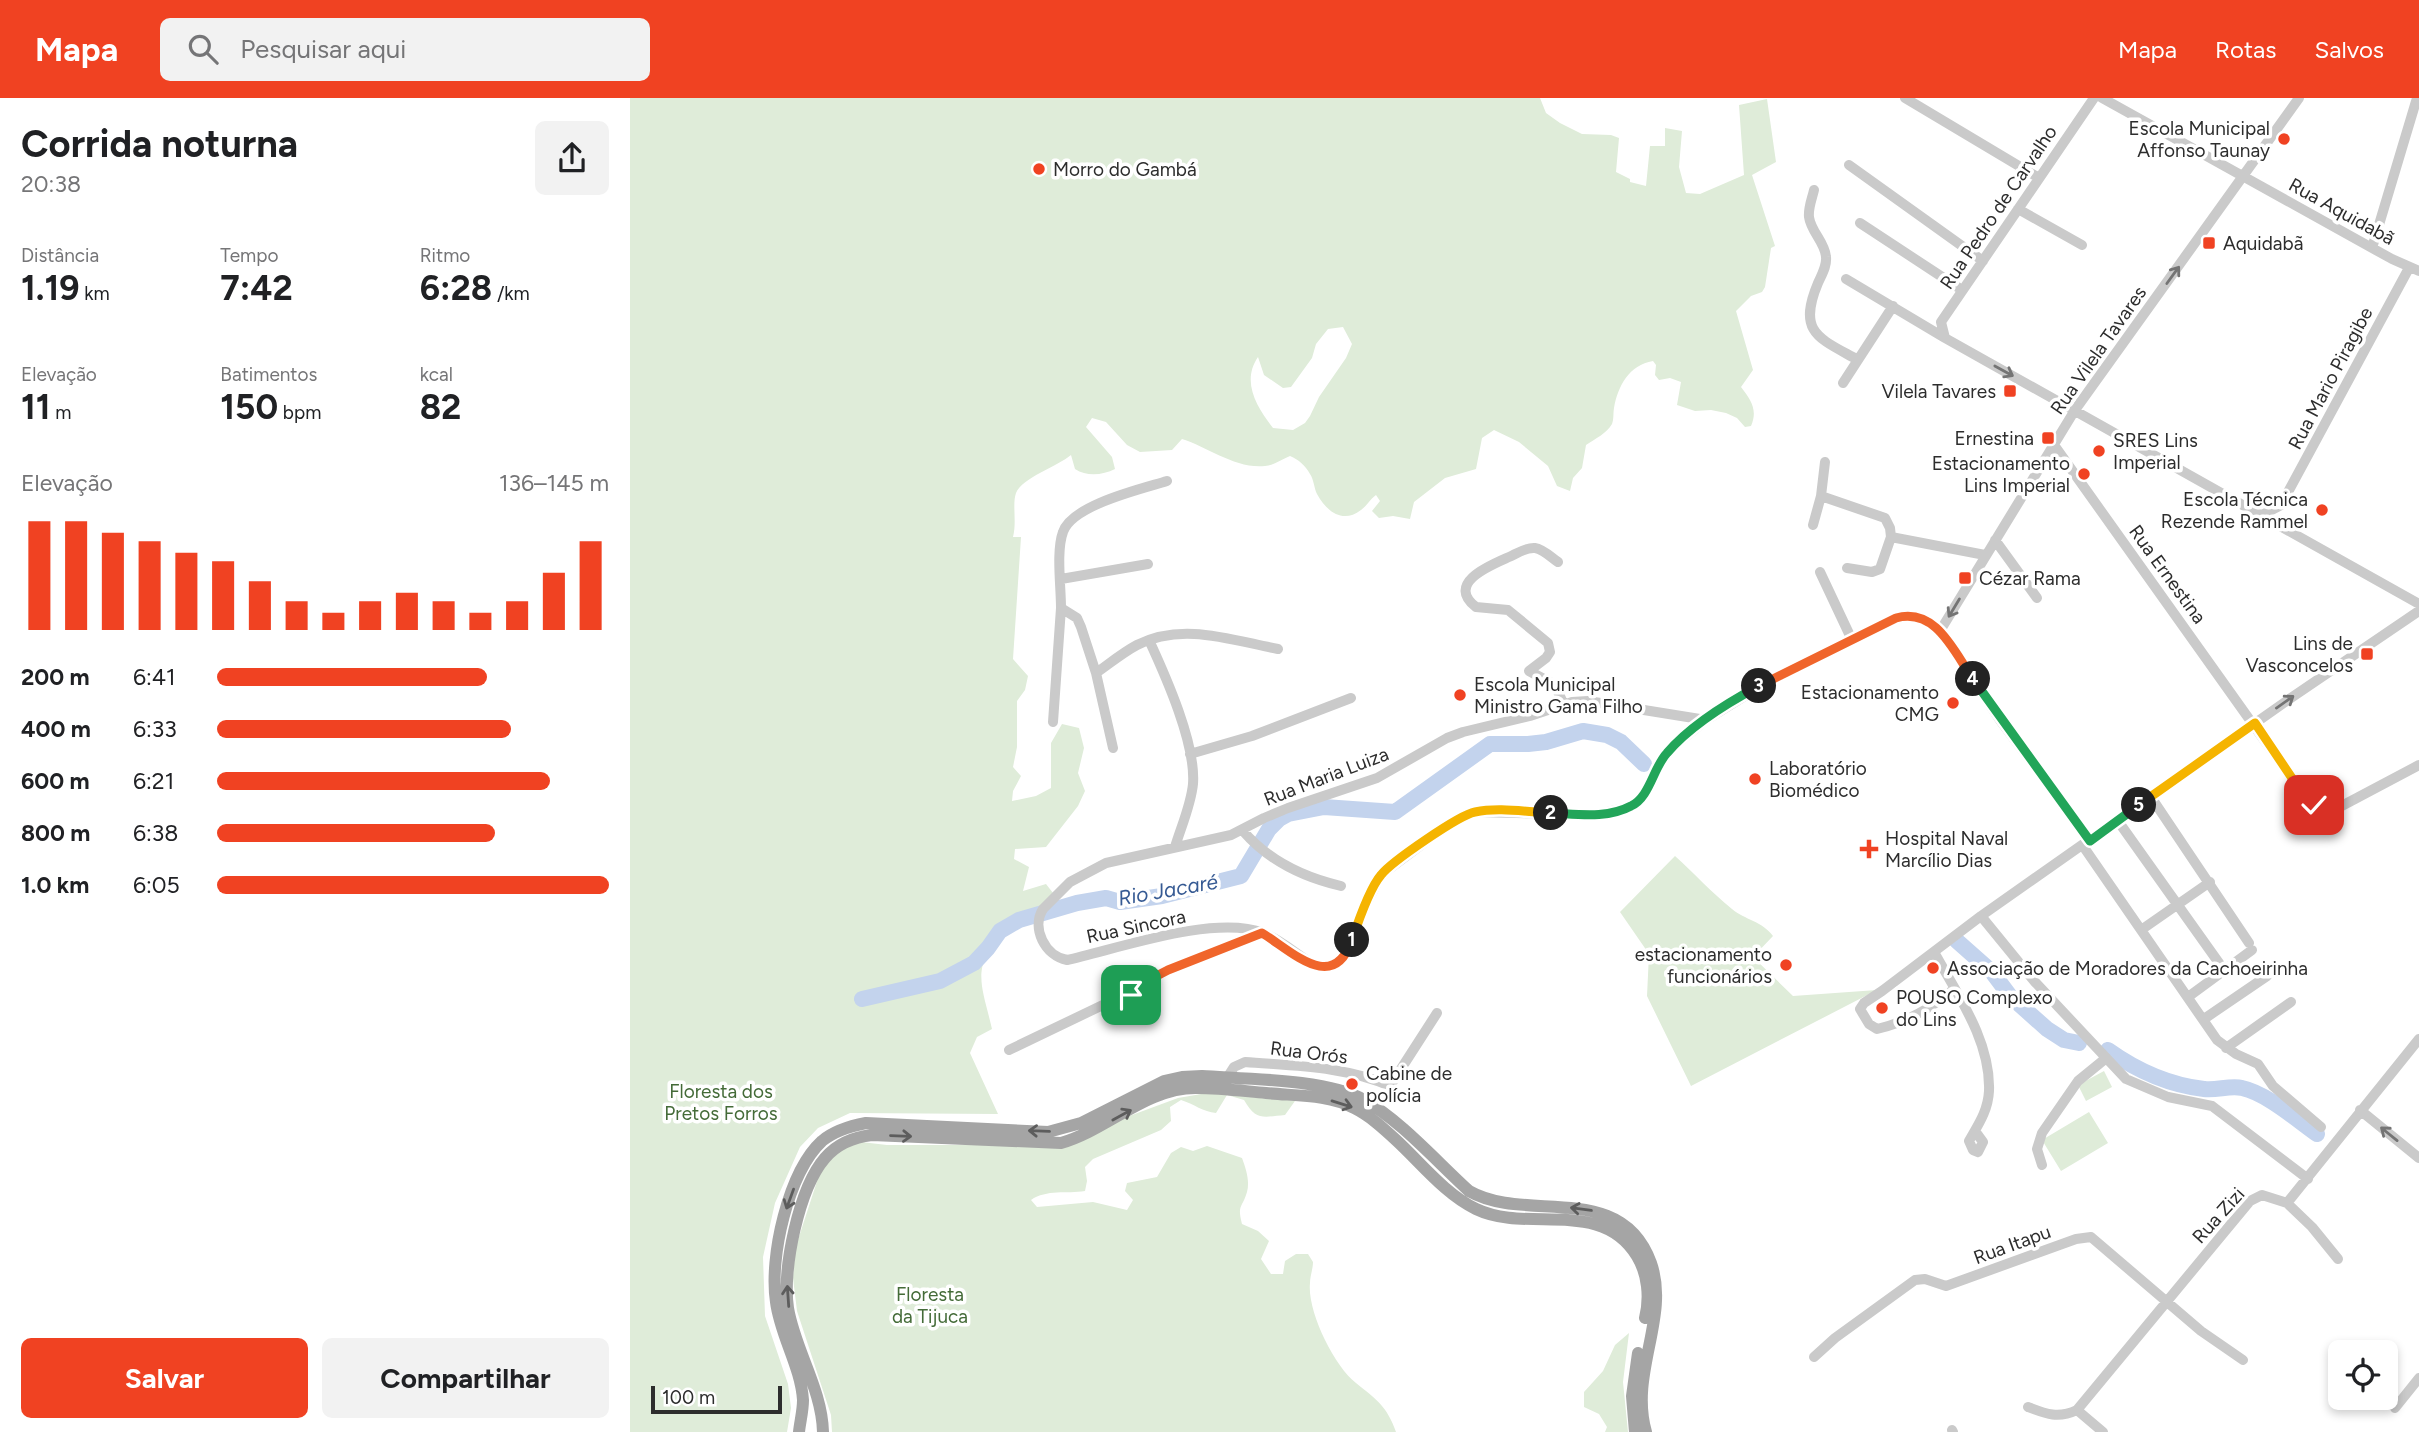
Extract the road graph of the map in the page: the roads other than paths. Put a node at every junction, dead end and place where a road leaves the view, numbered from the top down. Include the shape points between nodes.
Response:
1 (1905, 98) edge
2 (2094, 98) edge
3 (2102, 98) edge
4 (2299, 98) edge
5 (2417, 98) edge
6 (1849, 165) dead end
7 (2244, 177) junction
8 (2039, 178) junction
9 (1814, 191) dead end
10 (2018, 209) junction
11 (1860, 223) dead end
12 (2082, 245) dead end
13 (2372, 248) junction
14 (1983, 261) junction
15 (2414, 270) edge
16 (1846, 279) dead end
17 (1962, 290) junction
18 (1893, 306) junction
19 (1911, 317) junction
20 (1941, 322) junction
21 (1945, 338) junction
22 (1858, 360) junction
23 (1843, 383) dead end
24 (2075, 410) junction
25 (2054, 445) junction
26 (1825, 462) dead end
27 (1167, 481) dead end
28 (1821, 496) junction
29 (2281, 505) junction
30 (2262, 515) junction
31 (1813, 525) dead end
32 (2285, 527) junction
33 (1891, 537) junction
34 (1995, 540) junction
35 (1985, 555) junction
36 (1558, 562) dead end
37 (1148, 564) dead end
38 (1847, 568) dead end
39 (1820, 572) dead end
40 (1061, 579) junction
41 (2037, 598) dead end
42 (2419, 604) edge
43 (1061, 608) junction
44 (2419, 611) edge
45 (1940, 631) junction
46 (1149, 640) junction
47 (1852, 640) junction
48 (1278, 649) dead end
49 (1096, 673) junction
50 (1351, 698) dead end
51 (1564, 705) junction
52 (1706, 720) junction
53 (1053, 722) dead end
54 (2255, 723) junction
55 (1113, 748) dead end
56 (1190, 754) junction
57 (2419, 765) edge
58 (2151, 797) junction
59 (2118, 821) junction
60 (1243, 831) junction
61 (2086, 844) junction
62 (1175, 847) junction
63 (2210, 882) junction
64 (1341, 886) dead end
65 (2177, 904) junction
66 (1981, 916) junction
67 (1040, 925) joint
68 (2141, 930) junction
69 (1262, 933) junction
70 (1934, 952) junction
71 (2219, 963) dead end
72 (2267, 975) dead end
73 (1954, 989) junction
74 (2188, 997) junction
75 (2291, 1002) dead end
76 (1437, 1013) dead end
77 (2204, 1019) junction
78 (2419, 1039) edge
79 (2227, 1048) junction
80 (1009, 1050) dead end
81 (2105, 1059) junction
82 (1227, 1078) junction
83 (2360, 1110) junction
84 (2321, 1127) dead end
85 (1975, 1131) dead end
86 (2419, 1158) edge
87 (2042, 1165) dead end
88 (2308, 1179) junction
89 (2287, 1203) junction
90 (2338, 1259) dead end
91 (2168, 1301) junction
92 (1814, 1357) dead end
93 (2243, 1360) dead end
94 (2419, 1378) edge
95 (2398, 1404) edge
96 (2028, 1407) dead end
97 (2077, 1410) junction
98 (799, 1432) edge
99 (823, 1432) edge
100 (1635, 1432) edge
101 (1646, 1432) edge
102 (2103, 1432) edge

1 - 8 street
2 - 8 street, Rua Pedro de Carvalho
3 - 7 street, Rua Aquidabã
4 - 7 street, Rua Vilela Tavares
5 - 13 street
6 - 14 street
7 - 13 street, Rua Aquidabã
24 -> 7 street, Rua Vilela Tavares
8 - 10 street, Rua Pedro de Carvalho
9 - 22 street via 1809,219 1827,263 1810,305 1811,325 1821,339
10 - 12 street
10 - 14 street, Rua Pedro de Carvalho
11 - 17 street
13 - 15 street, Rua Aquidabã
14 - 17 street, Rua Pedro de Carvalho
15 - 29 street, Rua Mario Piragibe
16 - 18 street
17 - 20 street, Rua Pedro de Carvalho
18 - 19 street
18 - 22 street
19 - 20 street
19 - 21 street
20 - 21 street
21 -> 24 street
22 - 23 street
24 - 25 street, Rua Vilela Tavares
24 - 30 street
25 - 34 street, Rua Vilela Tavares
25 - 54 street, Rua Ernestina
26 - 28 street
27 - 40 street via 1096,505 1069,521 1063,532
28 - 31 street
28 - 33 street via 1881,515
29 - 30 street
29 - 32 street
30 - 32 street
32 - 42 street
33 - 35 street
33 - 38 street via 1880,569
34 - 35 street, Rua Vilela Tavares
34 - 41 street
35 -> 45 street, Rua Vilela Tavares
36 - 51 street via 1539,549 1529,549 1477,572 1466,591 1476,607 1508,610 1548,643 1546,658 1529,671 1555,685
37 - 40 street
39 - 47 street
40 - 43 street
43 - 49 street via 1077,618
43 - 53 street
54 -> 44 street
45 - 47 street via 1923,618 1906,615
45 - 61 street
46 - 48 street via 1201,634
46 - 49 street
46 - 56 street via 1174,696
47 - 52 street via 1749,692
49 - 55 street
50 - 56 street
51 - 52 street, Rua Maria Luiza via 1602,702
51 - 60 street, Rua Maria Luiza via 1447,738 1377,778 1288,808
52 - 69 street, Rua Sincora via 1666,753 1632,806 1594,815 1475,812 1444,827 1381,875 1344,958 1336,965 1318,967
54 - 57 street, Rua Ernestina via 2304,796 2325,810 2354,800
54 - 58 street
56 - 62 street via 1193,785
58 - 59 street
58 - 63 street
59 - 61 street
59 - 65 street
60 - 62 street, Rua Maria Luiza
60 - 64 street via 1264,853 1293,870
61 - 66 street
61 - 68 street
62 - 67 street, Rua Maria Luiza via 1092,869 1070,882 1040,913
63 - 65 street
63 - 74 street via 2251,946
65 - 68 street
65 - 71 street
66 - 70 street
66 - 81 street
67 - 69 street, Rua Sincora via 1048,952 1067,960 1211,929
68 - 74 street
69 - 80 street via 1168,970 1131,995
70 - 73 street
70 - 73 street via 1864,1003 1860,1011 1877,1029 1931,1009
72 - 77 street
73 - 85 street via 1978,1034 1987,1074 1989,1092
74 - 77 street
75 - 79 street
76 - 82 street, Rua Orós via 1390,1086 1319,1068 1245,1062
77 - 79 street
78 - 83 street
79 - 84 street via 2259,1064 2273,1086
81 - 87 street via 2078,1081 2042,1133 2037,1149
81 - 88 street via 2126,1079 2144,1088 2223,1113
82 -> 98 main road via 1164,1081 1081,1123 1048,1132 866,1123 823,1140 800,1172 775,1262 776,1305 803,1402
101 -> 82 main road via 1641,1402 1643,1368 1657,1290 1650,1259 1634,1235 1595,1211 1480,1198 1382,1111 1349,1092
86 -> 83 street
83 - 88 street
88 - 89 street
89 - 90 street
89 - 91 street, Rua Zizi via 2262,1195 2250,1201
91 - 92 street, Rua Itapu via 2091,1237 2076,1239 1946,1286 1915,1280
91 - 93 street
91 - 97 street, Rua Zizi
94 - 95 street
96 - 97 street via 2052,1416
97 - 102 street
99 -> 100 main road via 786,1289 801,1209 827,1156 844,1143 872,1135 1060,1143 1168,1091 1194,1088 1339,1102 1374,1121 1451,1192 1478,1210 1580,1221 1621,1236 1642,1265 1647,1287 1648,1307 1633,1375

